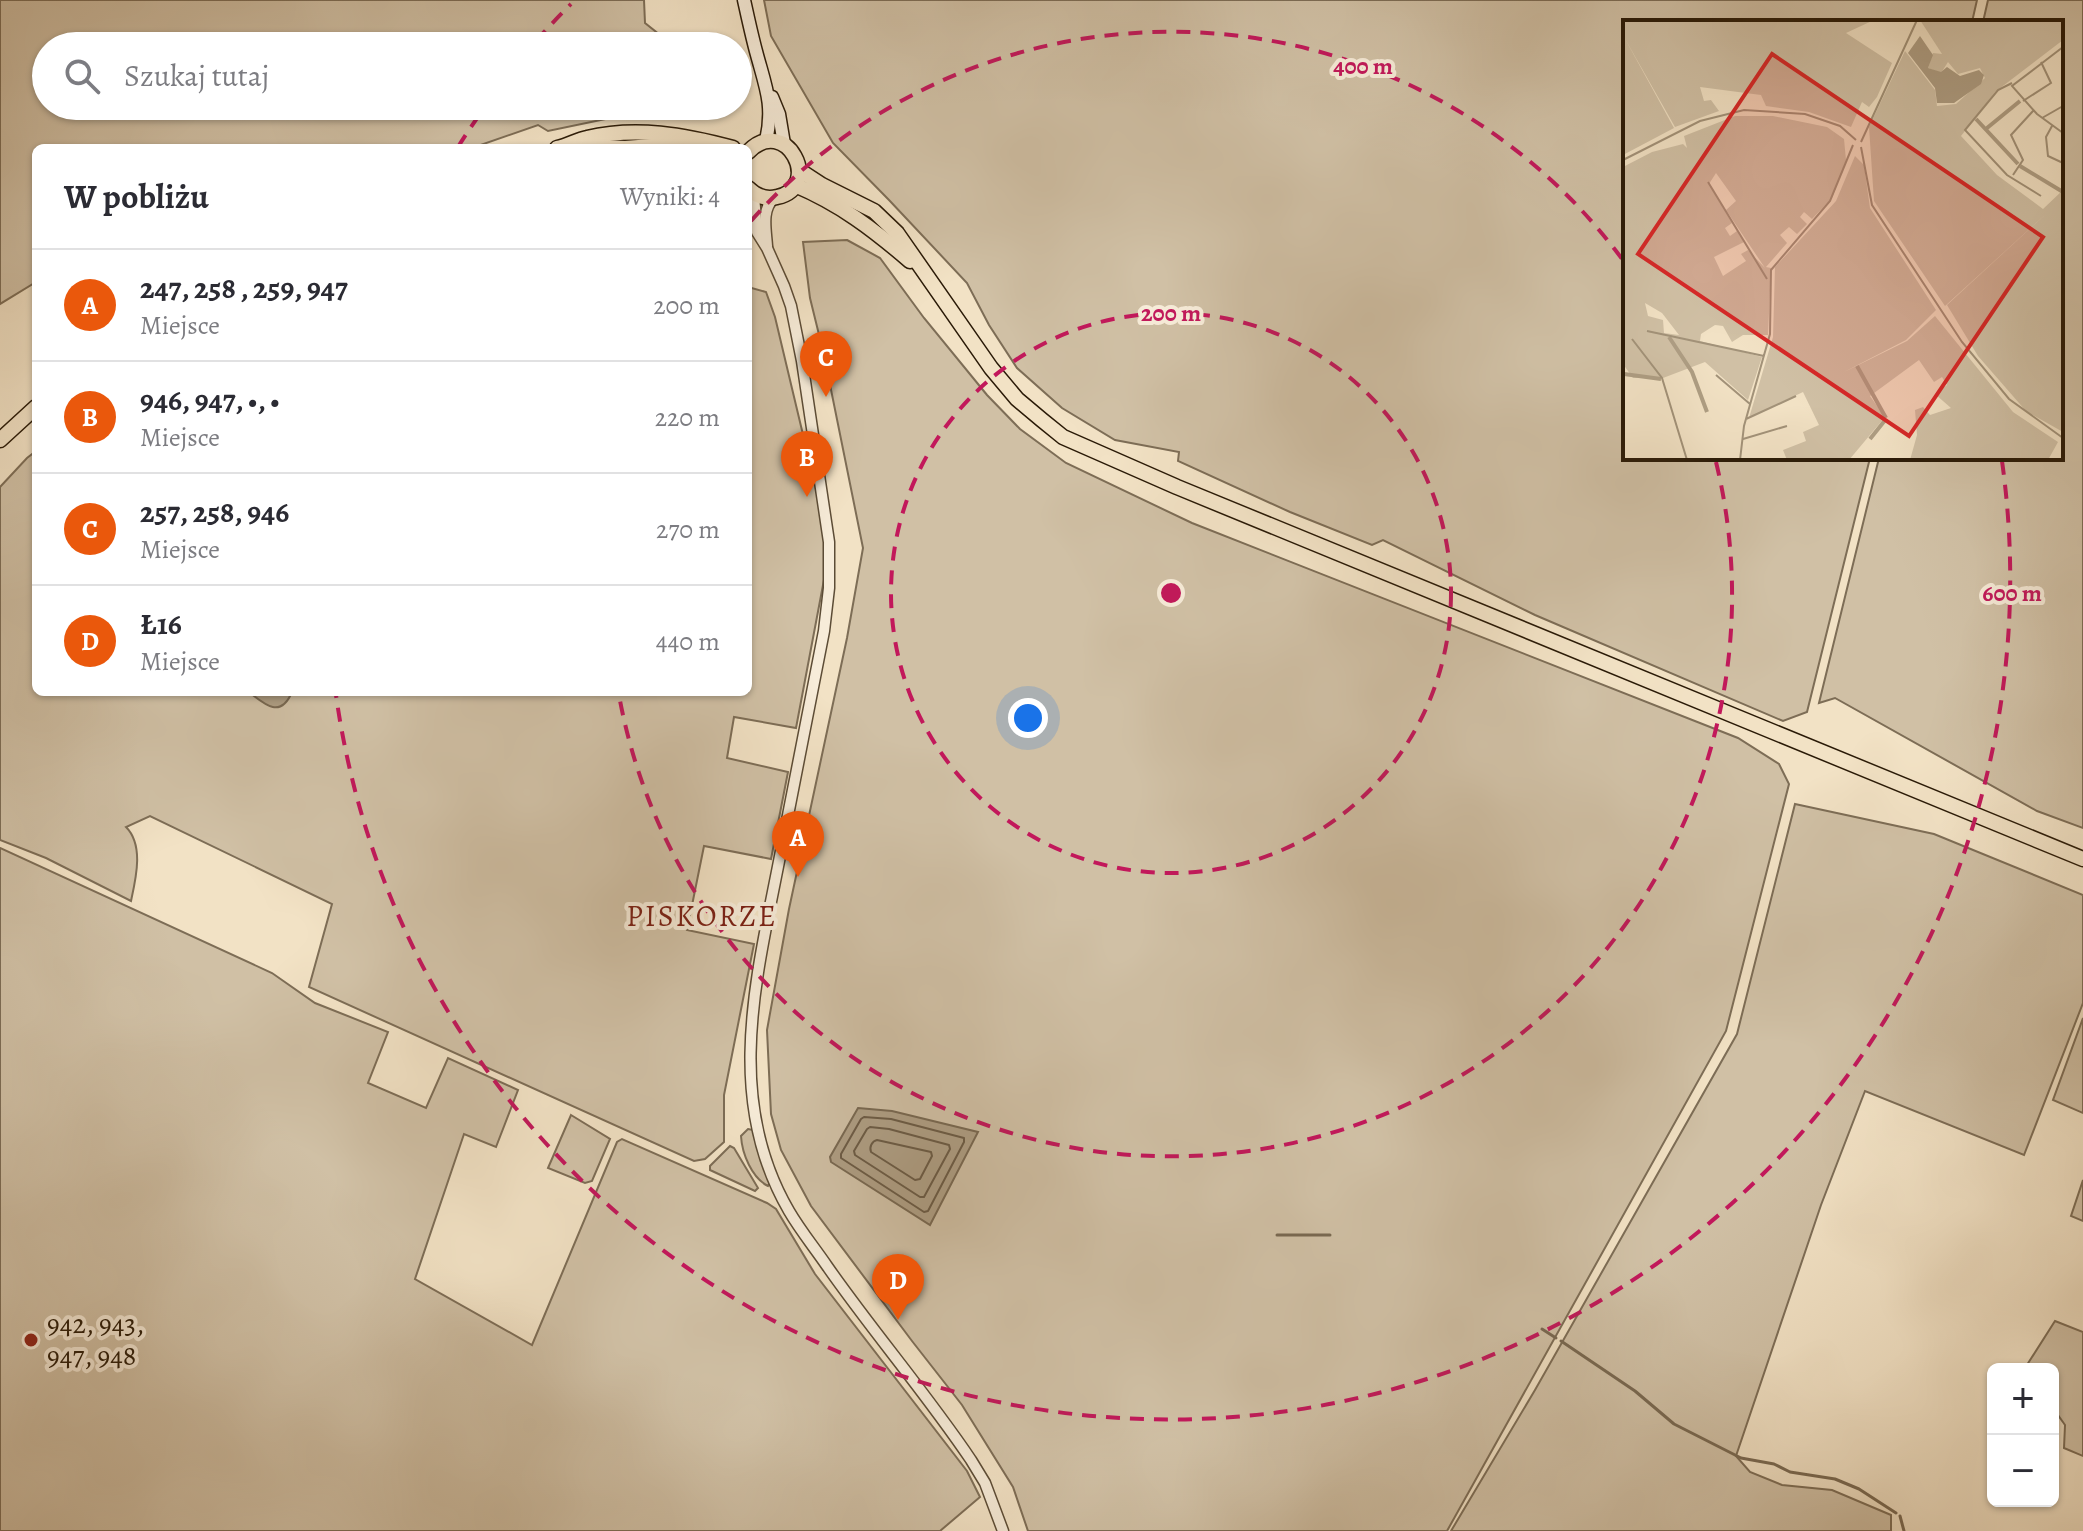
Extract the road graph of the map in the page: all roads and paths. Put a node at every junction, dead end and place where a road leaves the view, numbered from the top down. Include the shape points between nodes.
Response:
1 (744, 0) edge
2 (752, 32) edge
3 (752, 34) edge
4 (768, 91) junction
5 (766, 141) junction
6 (569, 144) edge
7 (718, 144) edge
8 (784, 144) junction
9 (752, 149) edge
10 (797, 177) junction
11 (752, 190) edge
12 (752, 192) edge
13 (774, 198) junction
14 (767, 248) junction
15 (32, 411) edge
16 (0, 440) edge
17 (2083, 859) edge
18 (1003, 1531) edge

1 - 2 main road
3 - 4 main road
4 - 5 main road
4 - 8 main road
5 - 8 main road
5 - 9 main road
6 - 7 main road via 599,136 660,133
8 - 10 main road via 795,155
10 - 13 main road via 789,191
10 - 17 main road via 922,271 1017,399 1063,437
11 - 13 main road
12 - 14 street via 757,232
13 - 14 street via 766,211
14 - 18 street via 796,329 830,566 824,631 752,1012 749,1068 754,1111 767,1161 789,1210 971,1460
15 - 16 main road

